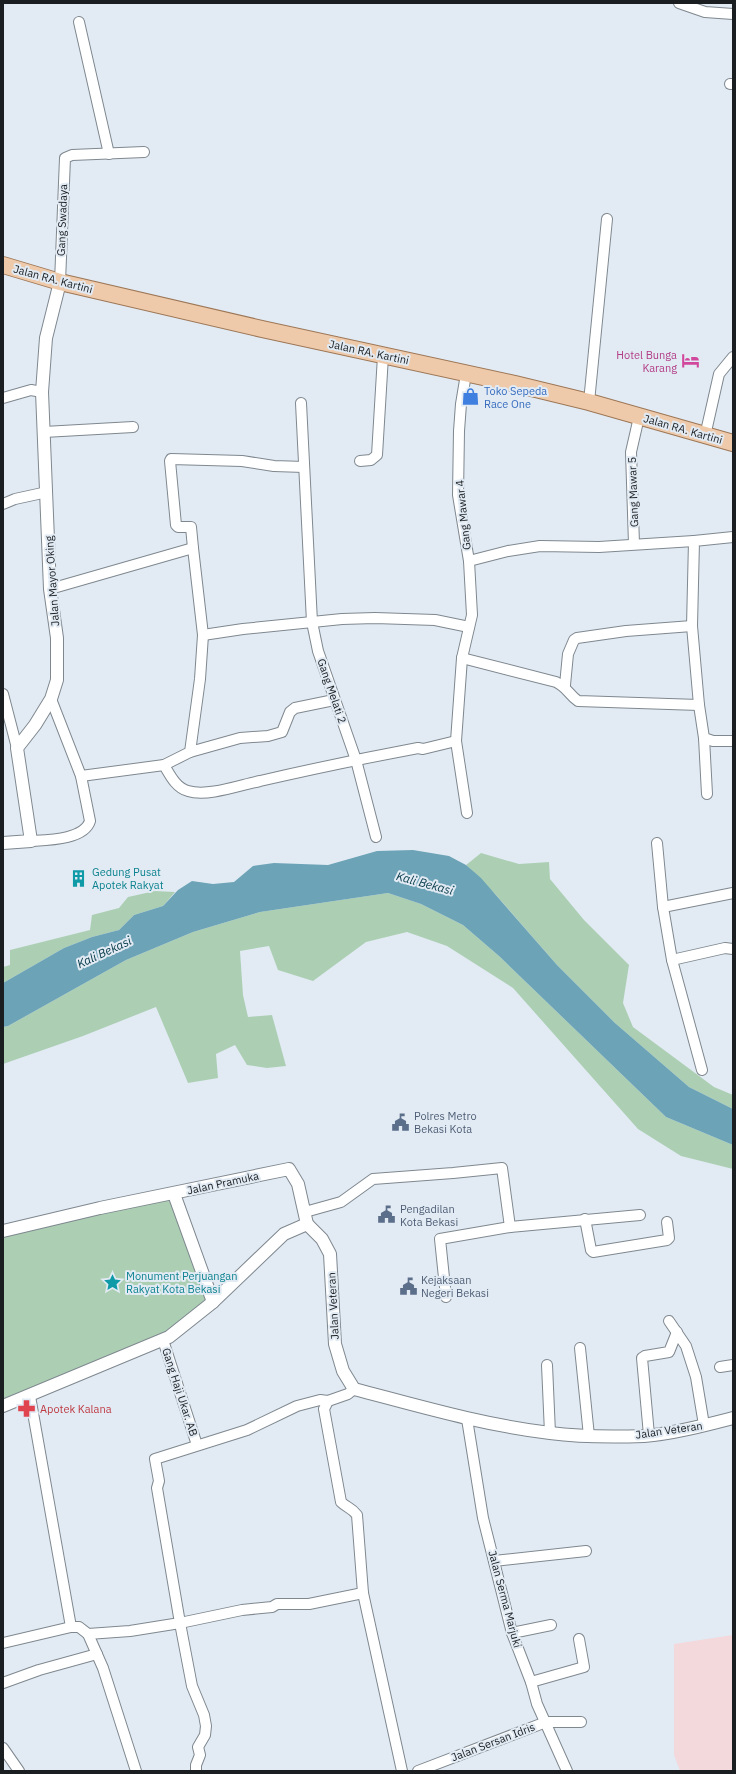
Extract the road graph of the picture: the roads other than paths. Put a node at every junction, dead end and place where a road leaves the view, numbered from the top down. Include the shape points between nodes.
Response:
1 (679, 3) edge
2 (733, 14) edge
3 (79, 22) dead end
4 (144, 152) dead end
5 (109, 154) junction
6 (607, 219) dead end
7 (3, 265) edge
8 (60, 282) junction
9 (383, 356) junction
10 (733, 356) edge
11 (466, 377) junction
12 (42, 392) junction
13 (3, 398) edge
14 (589, 402) junction
15 (301, 403) dead end
16 (639, 417) junction
17 (133, 427) dead end
18 (44, 432) junction
19 (705, 436) junction
20 (733, 443) edge
21 (360, 461) dead end
22 (304, 467) junction
23 (47, 492) junction
24 (3, 504) edge
25 (733, 537) edge
26 (694, 541) junction
27 (634, 544) junction
28 (193, 548) junction
29 (469, 561) junction
30 (50, 589) junction
31 (312, 622) junction
32 (692, 626) junction
33 (469, 627) junction
34 (203, 635) junction
35 (462, 658) junction
36 (565, 686) junction
37 (3, 694) edge
38 (51, 699) junction
39 (334, 700) junction
40 (699, 705) junction
41 (704, 738) junction
42 (733, 741) edge
43 (456, 742) junction
44 (17, 748) junction
45 (190, 752) junction
46 (356, 760) junction
47 (164, 764) junction
48 (81, 776) junction
49 (707, 794) dead end
50 (467, 813) dead end
51 (376, 837) dead end
52 (31, 841) junction
53 (3, 843) edge
54 (657, 843) dead end
55 (733, 893) edge
56 (663, 907) junction
57 (733, 948) edge
58 (672, 960) junction
59 (702, 1070) dead end
60 (174, 1194) junction
61 (640, 1215) dead end
62 (306, 1218) junction
63 (585, 1219) junction
64 (667, 1222) dead end
65 (510, 1227) junction
66 (3, 1231) edge
67 (446, 1297) dead end
68 (213, 1302) junction
69 (669, 1322) dead end
70 (677, 1332) junction
71 (163, 1340) junction
72 (580, 1348) dead end
73 (733, 1365) edge
74 (547, 1366) dead end
75 (720, 1367) dead end
76 (354, 1389) junction
77 (30, 1396) junction
78 (328, 1401) junction
79 (3, 1406) edge
80 (733, 1418) edge
81 (467, 1419) junction
82 (704, 1425) junction
83 (550, 1433) junction
84 (649, 1435) junction
85 (589, 1436) junction
86 (197, 1445) junction
87 (586, 1550) dead end
88 (494, 1561) junction
89 (363, 1593) junction
90 (180, 1623) junction
91 (551, 1625) dead end
92 (71, 1627) junction
93 (512, 1633) junction
94 (88, 1634) junction
95 (579, 1639) dead end
96 (3, 1643) edge
97 (97, 1654) junction
98 (531, 1682) junction
99 (3, 1683) edge
100 (546, 1722) junction
101 (581, 1722) dead end
102 (3, 1748) edge
103 (19, 1771) edge
104 (136, 1771) edge
105 (196, 1771) edge
106 (402, 1771) edge
107 (418, 1771) edge
108 (567, 1771) edge

1 - 2 street via 705,12
3 - 5 street
4 - 5 street
5 - 8 street, Gang Swadaya via 72,155 65,158
6 - 14 street
7 - 8 main road, Jalan RA. Kartini
8 - 9 main road, Jalan RA. Kartini
8 - 12 street, Jalan Mayor Oking via 46,338
9 - 11 main road, Jalan RA. Kartini
9 - 21 street via 377,455 371,460
10 - 19 street via 719,374
11 - 14 main road, Jalan RA. Kartini via 515,384
11 - 29 street, Gang Mawar 4 via 459,431 458,495
12 - 13 street via 31,390
12 - 18 street, Jalan Mayor Oking
14 - 16 main road, Jalan RA. Kartini
15 - 22 street, Gang Melati 2
16 - 19 main road, Jalan RA. Kartini
16 - 27 street, Gang Mawar 5 via 631,452
17 - 18 street
18 - 23 street, Jalan Mayor Oking
19 - 20 main road, Jalan RA. Kartini
22 - 28 street via 242,461 171,459 176,525 191,527
22 - 31 street, Gang Melati 2
23 - 24 street
23 - 30 street, Jalan Mayor Oking
25 - 26 street
26 - 27 street
26 - 32 street
27 - 29 street via 599,548 540,546
28 - 30 street
28 - 34 street
29 - 33 street, Gang Mawar 4 via 472,615
30 - 38 street, Jalan Mayor Oking via 58,664 57,680
31 - 33 street via 416,618
31 - 34 street
31 - 39 street, Gang Melati 2 via 318,651
32 - 36 street via 577,638 568,654
32 - 40 street
33 - 35 street, Gang Mawar 4
34 - 45 street
35 - 36 street
35 - 43 street, Gang Mawar 4
36 - 40 street via 572,697 578,700
37 - 44 street
38 - 44 street, Jalan Mayor Oking
38 - 48 street
39 - 45 street via 295,708 290,712 282,732 240,738
39 - 46 street, Gang Melati 2
40 - 41 street
41 - 42 street via 713,741
41 - 49 street
43 - 46 street
43 - 50 street, Gang Mawar 4
44 - 52 street
45 - 47 street
46 - 47 street via 195,793 186,791 176,784
46 - 51 street, Gang Melati 2
47 - 48 street
48 - 52 street via 90,818 89,825 81,833 74,835
52 - 53 street
54 - 56 street
55 - 56 street
56 - 58 street
57 - 58 street
58 - 59 street
60 - 62 street, Jalan Pramuka via 289,1169 298,1184
60 - 66 street, Jalan Pramuka
60 - 68 street
61 - 63 street
62 - 65 street via 341,1202 373,1179 502,1168
62 - 68 street via 284,1234
62 - 76 street, Jalan Veteran via 330,1254 335,1344 343,1371
63 - 64 street via 593,1252 667,1240
63 - 65 street
65 - 67 street via 440,1239
68 - 71 street
69 - 70 street
70 - 82 street via 686,1346 692,1365
70 - 84 street via 669,1352 642,1358
71 - 77 street
71 - 86 street, Gang Haji Ukar. AB
72 - 85 street
73 - 75 street
74 - 83 street
76 - 78 street via 348,1394
76 - 81 street, Jalan Veteran
77 - 79 street
77 - 92 street
78 - 86 street via 320,1400 297,1406 247,1430
78 - 89 street via 324,1409 341,1502 351,1507 357,1515
80 - 82 street, Jalan Veteran
81 - 83 street, Jalan Veteran
81 - 88 street, Jalan Serma Marjuki via 483,1518
82 - 84 street, Jalan Veteran
83 - 85 street, Jalan Veteran
84 - 85 street, Jalan Veteran
86 - 90 street via 154,1460
87 - 88 street
88 - 93 street, Jalan Serma Marjuki
89 - 90 street via 310,1604 277,1604
89 - 106 street
90 - 94 street via 130,1631
90 - 105 street via 192,1686 206,1726 205,1736 198,1747 200,1755
91 - 93 street
92 - 94 street via 79,1627
92 - 96 street
93 - 98 street, Jalan Serma Marjuki
94 - 97 street
95 - 98 street via 584,1667
97 - 99 street
97 - 104 street
98 - 100 street, Jalan Serma Marjuki via 537,1704
100 - 101 street
100 - 107 street, Jalan Sersan Idris
100 - 108 street, Jalan Serma Marjuki
102 - 103 street

